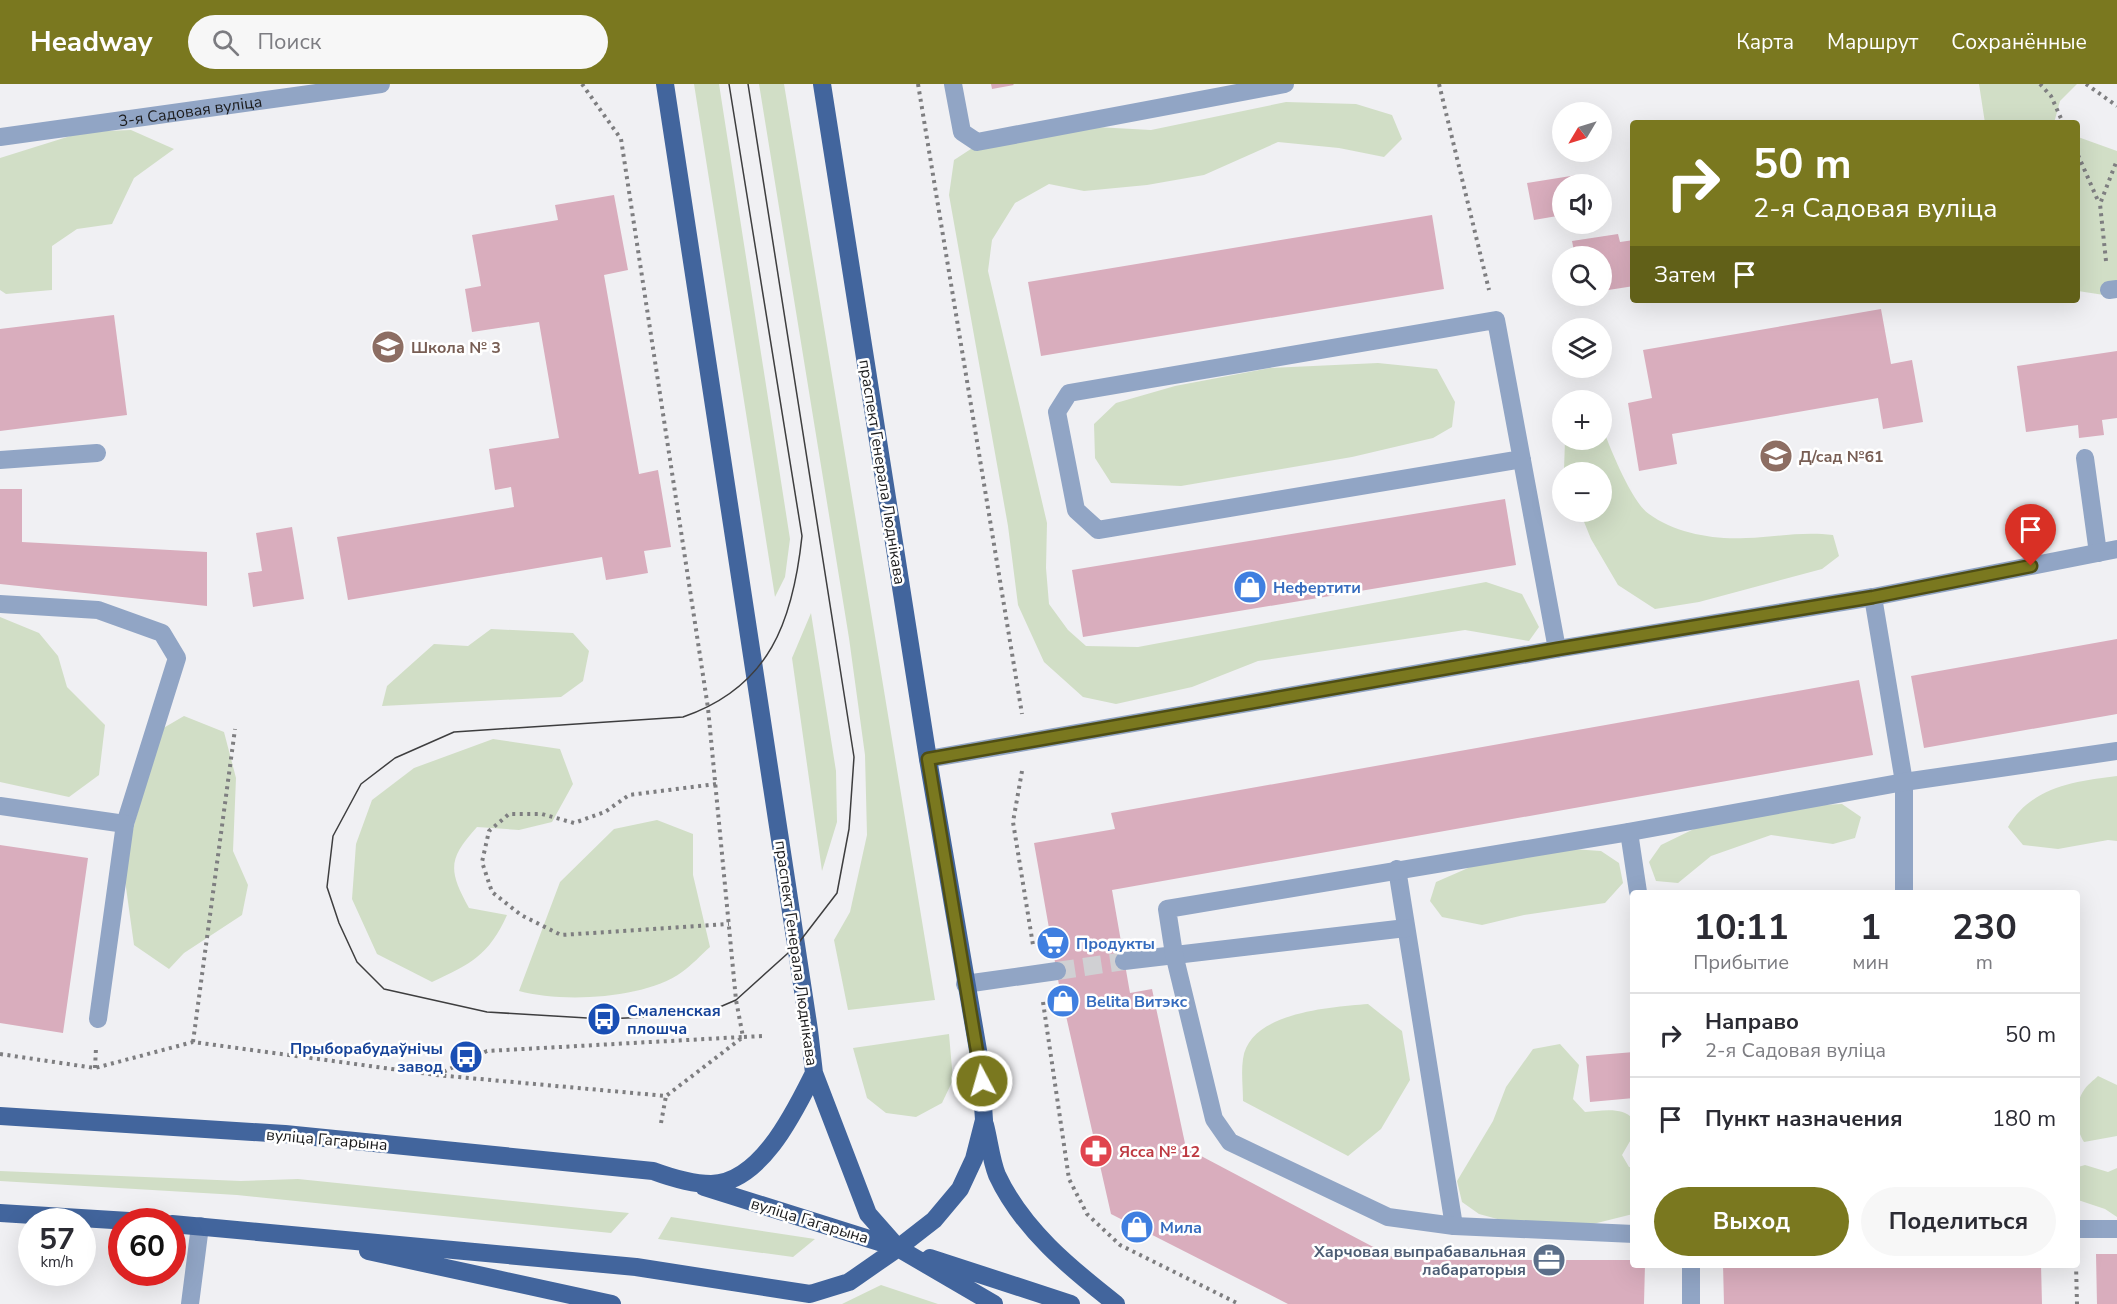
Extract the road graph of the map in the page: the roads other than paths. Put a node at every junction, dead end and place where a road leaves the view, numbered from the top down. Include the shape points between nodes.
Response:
1 (381, 84) edge
2 (665, 84) edge
3 (822, 84) edge
4 (953, 84) edge
5 (1285, 84) edge
6 (316, 89) edge
7 (0, 137) edge
8 (97, 453) dead end
9 (2085, 458) dead end
10 (1522, 459) junction
11 (0, 460) edge
12 (2117, 549) edge
13 (2098, 553) junction
14 (1873, 597) junction
15 (0, 604) edge
16 (1557, 649) junction
17 (2117, 751) edge
18 (928, 759) junction
19 (1904, 782) junction
20 (0, 807) edge
21 (125, 824) junction
22 (1629, 832) junction
23 (1397, 869) junction
24 (1638, 890) edge
25 (1904, 890) edge
26 (1406, 928) junction
27 (1174, 954) junction
28 (1124, 961) tunnel mouth
29 (1057, 971) tunnel mouth
30 (965, 984) junction
31 (98, 1019) dead end
32 (814, 1073) junction
33 (0, 1116) edge
34 (984, 1120) junction
35 (653, 1172) junction
36 (0, 1213) edge
37 (108, 1220) edge
38 (186, 1225) edge
39 (200, 1226) junction
40 (1455, 1226) junction
41 (2080, 1228) edge
42 (2117, 1229) edge
43 (284, 1233) junction
44 (1630, 1234) edge
45 (898, 1248) junction
46 (1691, 1268) edge
47 (190, 1304) edge
48 (612, 1304) edge
49 (994, 1304) edge
50 (1071, 1304) edge
51 (1116, 1304) edge
52 (1691, 1304) edge

1 - 6 street, 3-я Садовая вуліца
2 - 32 main road, праспект Генерала Люднікава
3 - 18 main road, праспект Генерала Люднікава
4 - 5 street via 962,132 977,142
6 - 7 street, 3-я Садовая вуліца
8 - 11 street
9 - 13 street
10 - 10 street via 1098,530 1076,510 1057,412 1069,393 1496,320
10 - 16 street
12 - 13 street
13 - 14 street
14 - 16 street
14 - 19 street
15 - 21 street via 98,610 162,633 177,658
16 - 18 street
17 - 19 street
18 - 30 main road, праспект Генерала Люднікава
19 - 22 street
19 - 25 street
20 - 21 street
21 - 31 street
22 - 23 street
22 - 24 street
23 - 26 street
23 - 27 street via 1167,909
26 - 27 street
26 - 40 street
27 - 28 street
27 - 40 street via 1214,1119 1230,1142 1388,1217
29 - 30 street
30 - 34 main road, праспект Генерала Люднікава via 980,1062
32 - 35 main road, вуліца Гагарына via 780,1135 740,1175 725,1182 702,1184
32 - 45 main road, праспект Генерала Люднікава via 868,1214
33 - 35 main road, вуліца Гагарына via 285,1134
34 - 45 main road, праспект Генерала Люднікава via 974,1159 960,1189 934,1220
34 - 51 main road via 996,1173 1013,1204 1056,1256
35 - 45 main road, вуліца Гагарына
36 - 37 main road
38 - 39 main road, вуліца Гагарына
39 - 43 main road, вуліца Гагарына
39 - 47 street
40 - 44 street
41 - 42 street
43 - 45 main road, вуліца Гагарына via 636,1267 810,1294 849,1281
43 - 48 main road, вуліца Гагарына
45 - 49 main road
45 - 50 main road, вуліца Гагарына
46 - 52 street

